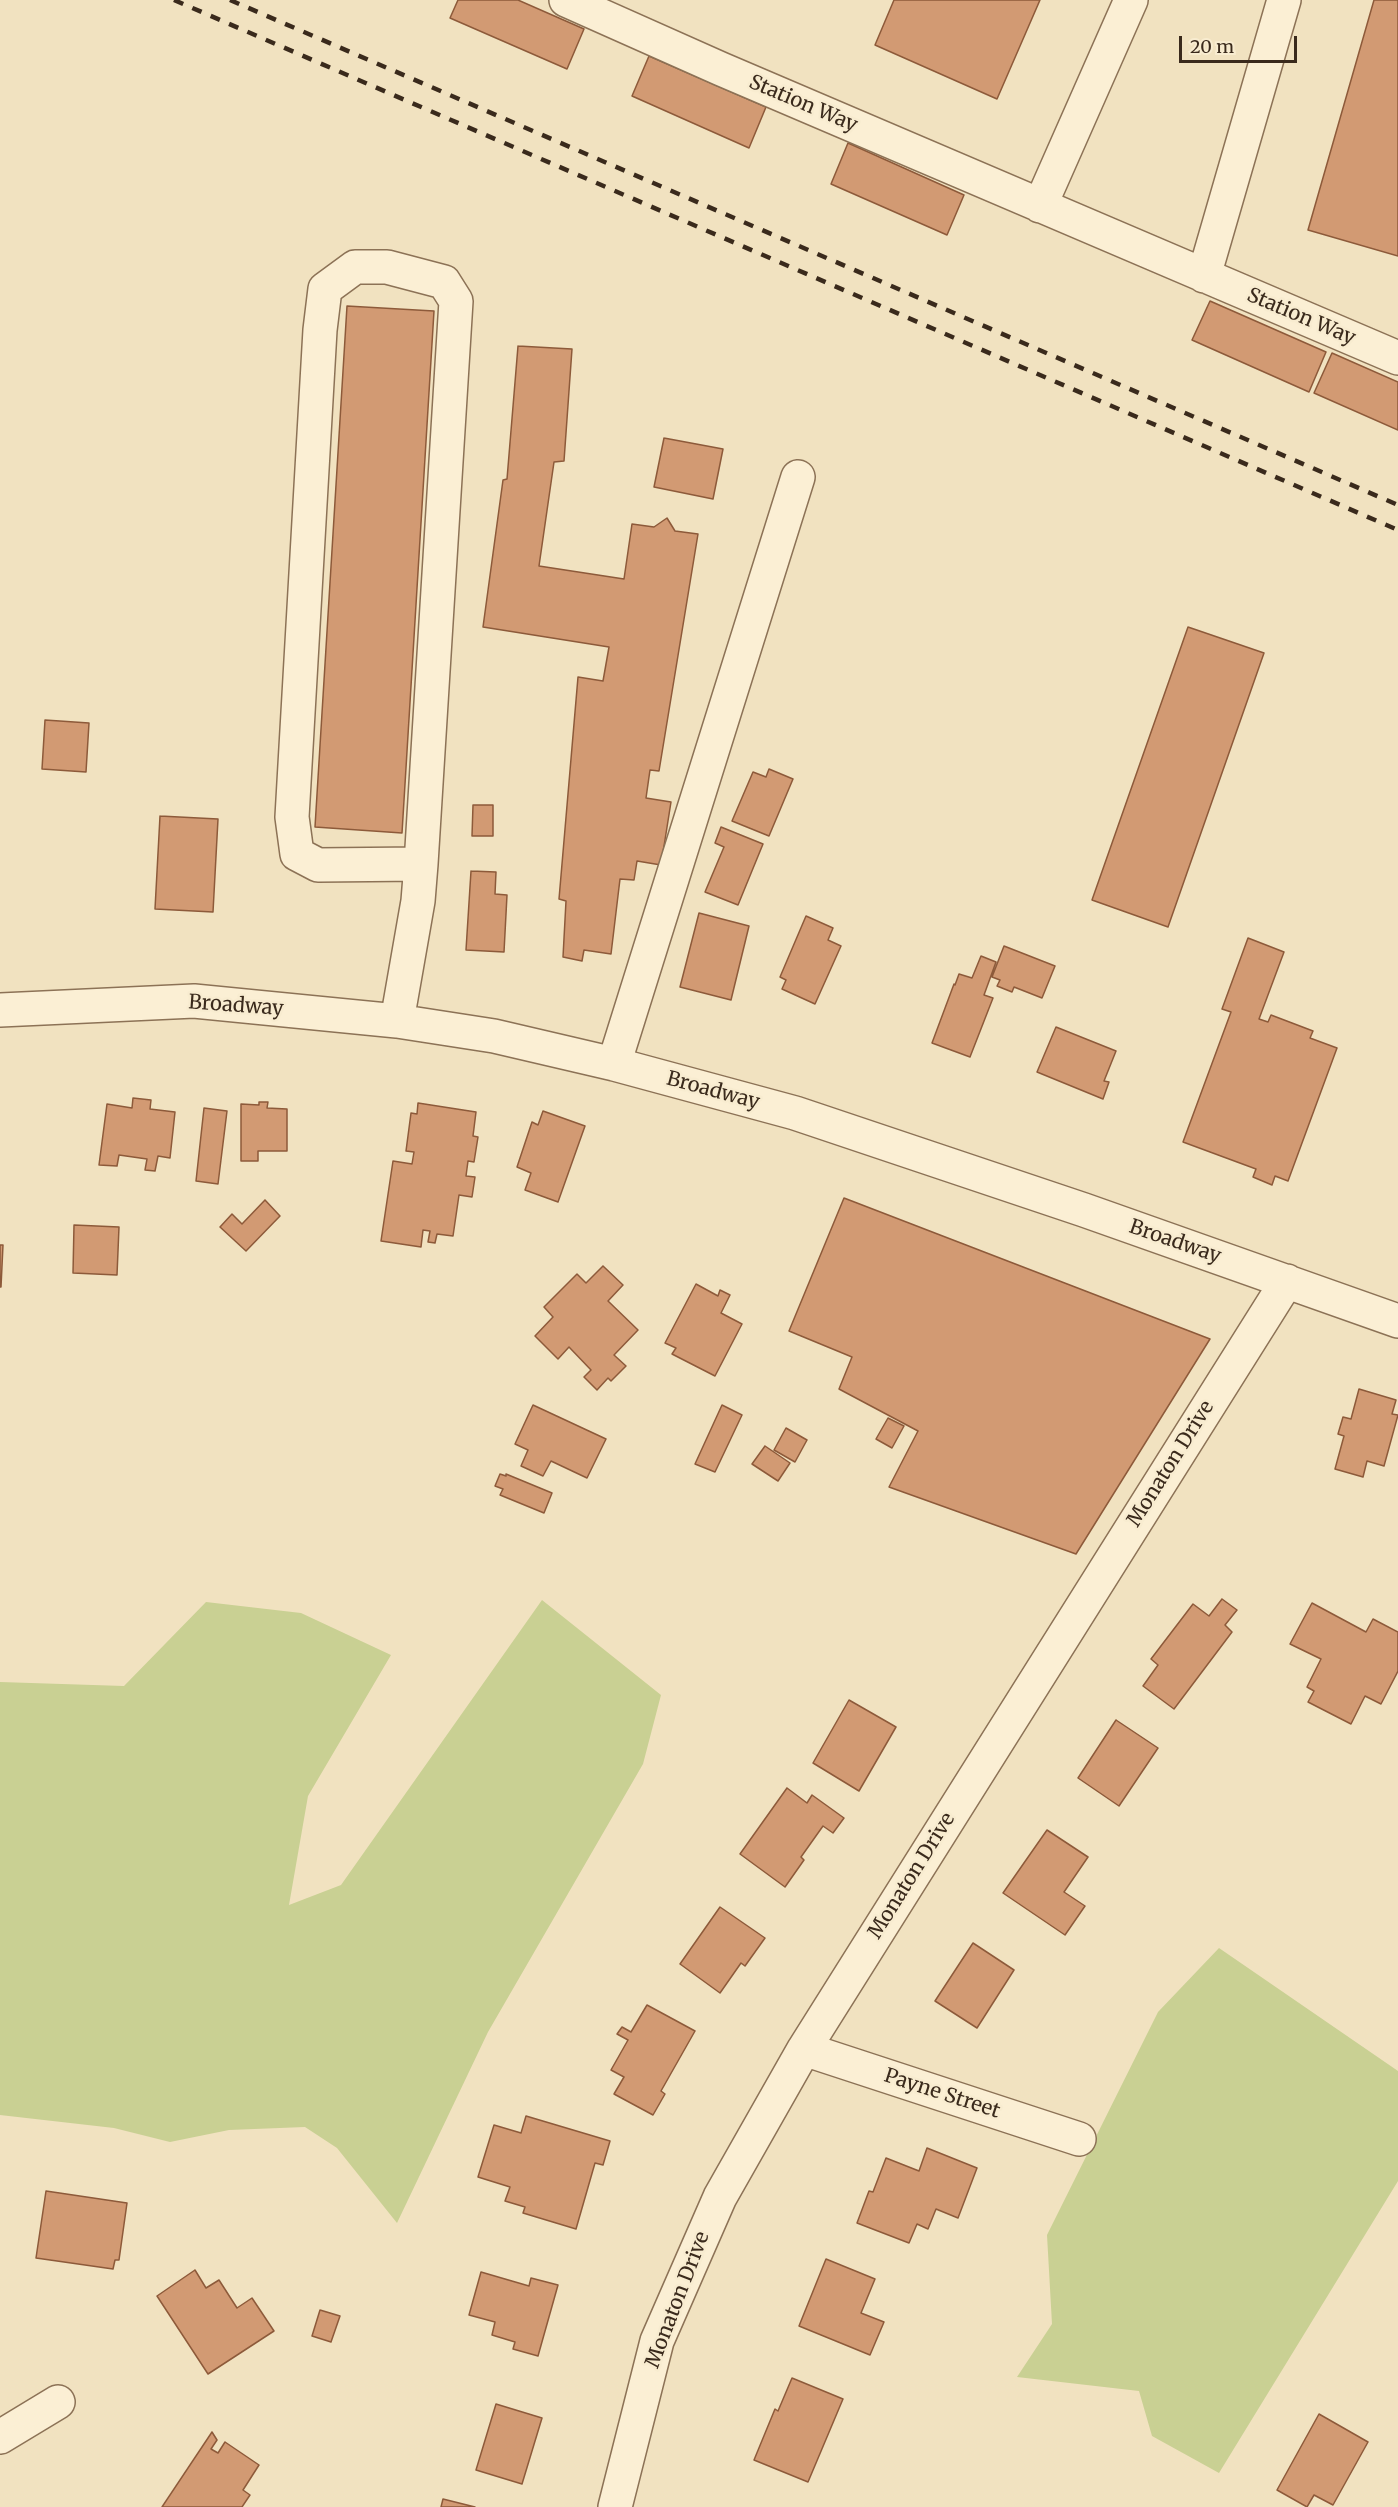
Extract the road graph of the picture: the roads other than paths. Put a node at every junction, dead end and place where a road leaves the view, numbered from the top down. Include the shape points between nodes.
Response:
1 (566, 0) edge
2 (1131, 0) edge
3 (1284, 0) edge
4 (1040, 206) junction
5 (1204, 276) junction
6 (1398, 358) edge
7 (798, 477) dead end
8 (421, 864) junction
9 (0, 1010) edge
10 (397, 1021) junction
11 (614, 1064) junction
12 (1287, 1281) junction
13 (1398, 1322) edge
14 (804, 2049) junction
15 (1079, 2139) dead end
16 (58, 2402) dead end
17 (0, 2437) edge
18 (615, 2507) edge

1 - 4 street, Station Way
2 - 4 street
3 - 5 street
4 - 5 street, Station Way
5 - 6 street, Station Way
7 - 11 street
8 - 8 street via 456,301 444,282 387,267 355,267 326,289 320,330 292,817 297,854 318,865
8 - 10 street
9 - 10 street, Broadway via 194,1001
10 - 11 street, Broadway via 494,1036
11 - 12 street, Broadway via 795,1113
12 - 13 street, Broadway
12 - 14 street, Monaton Drive
14 - 15 street, Payne Street
14 - 18 street, Monaton Drive via 720,2197 657,2341
16 - 17 street

